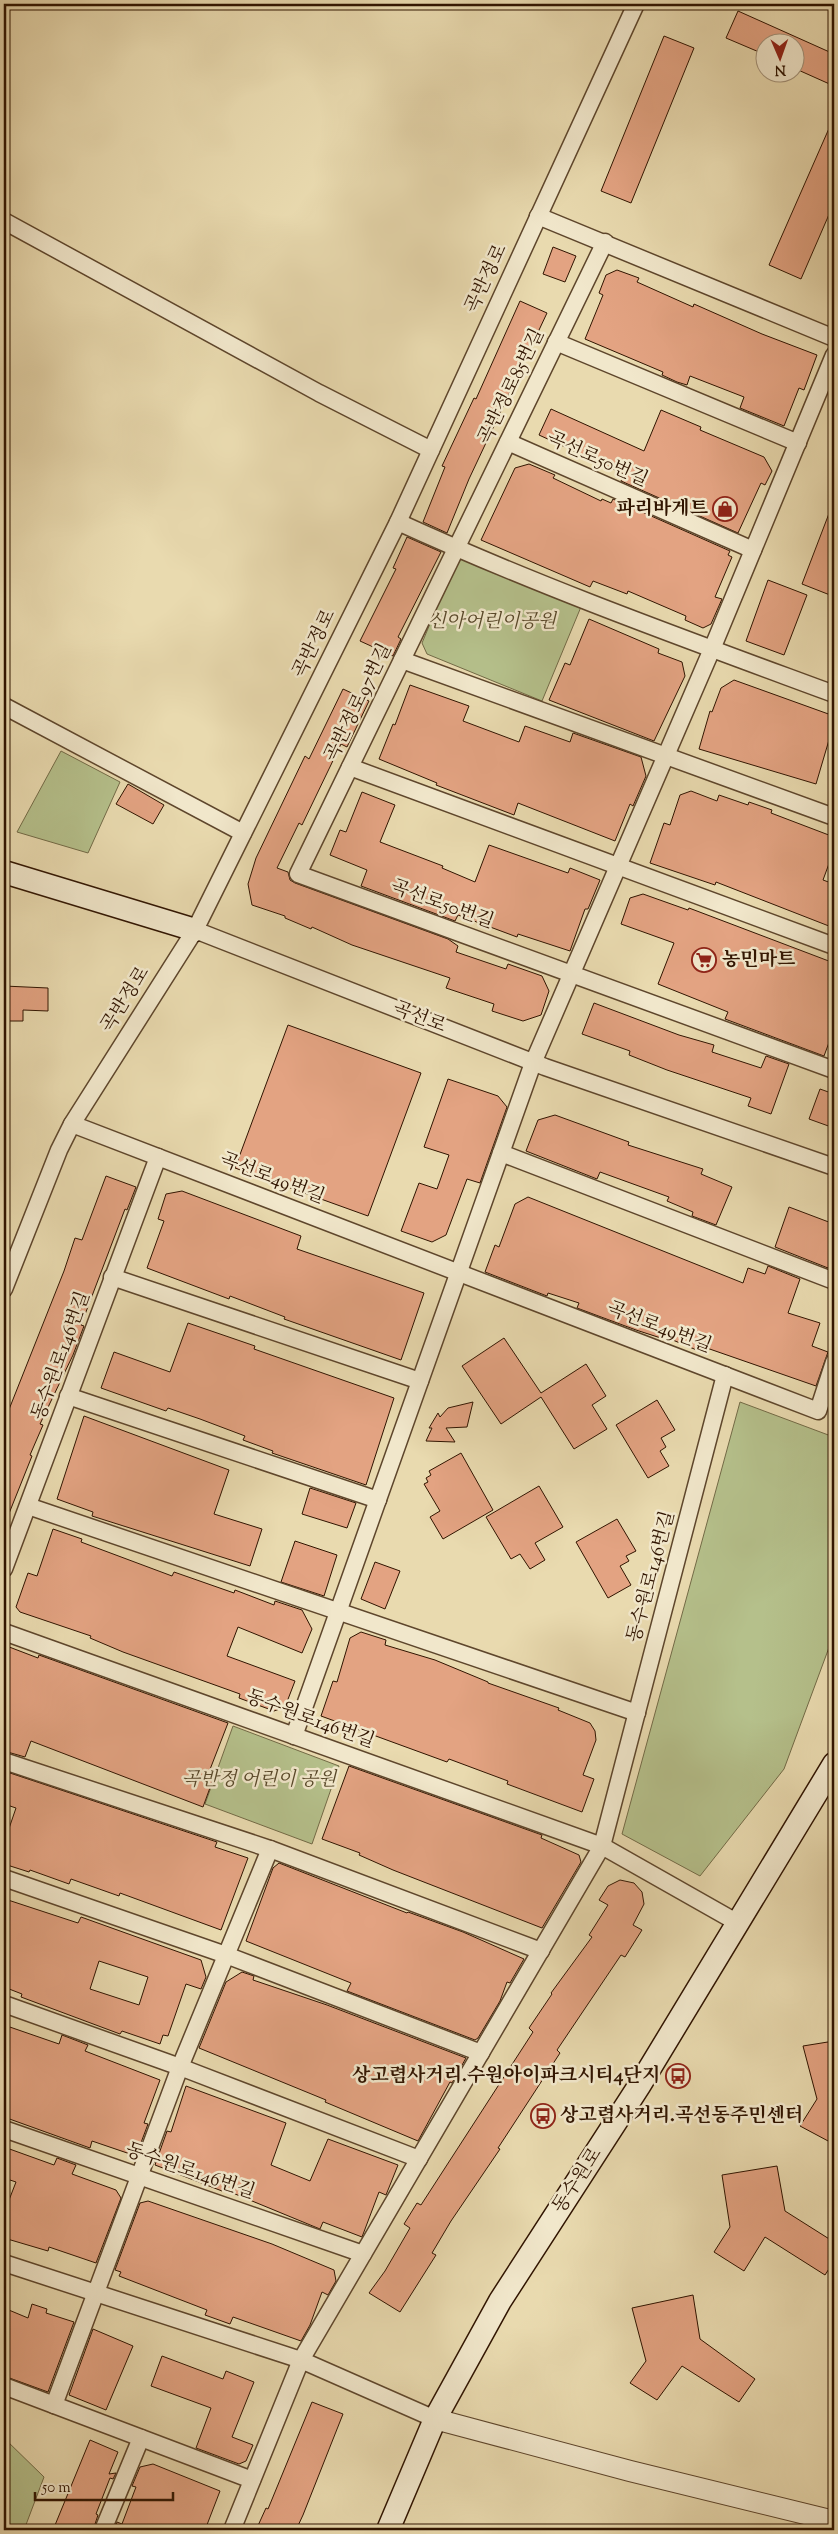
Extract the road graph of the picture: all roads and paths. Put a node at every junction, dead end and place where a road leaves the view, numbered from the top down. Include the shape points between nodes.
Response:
1 (636, 4) edge
2 (538, 216) junction
3 (4, 221) edge
4 (605, 242) junction
5 (834, 338) edge
6 (556, 342) junction
7 (834, 355) edge
8 (508, 442) junction
9 (798, 443) junction
10 (431, 450) junction
11 (398, 522) junction
12 (456, 548) junction
13 (753, 550) junction
14 (712, 649) junction
15 (402, 660) junction
16 (834, 694) edge
17 (4, 706) edge
18 (665, 756) junction
19 (350, 767) junction
20 (834, 817) edge
21 (243, 833) junction
22 (618, 866) junction
23 (4, 872) edge
24 (298, 874) joint
25 (194, 930) junction
26 (834, 946) edge
27 (571, 974) junction
28 (533, 1063) junction
29 (834, 1070) edge
30 (72, 1124) junction
31 (501, 1154) junction
32 (158, 1157) junction
33 (834, 1168) edge
34 (458, 1272) junction
35 (112, 1278) junction
36 (834, 1281) edge
37 (4, 1289) edge
38 (834, 1362) edge
39 (725, 1375) junction
40 (420, 1381) junction
41 (68, 1396) junction
42 (378, 1500) junction
43 (28, 1506) junction
44 (4, 1569) edge
45 (339, 1612) junction
46 (4, 1632) edge
47 (637, 1713) junction
48 (294, 1736) junction
49 (4, 1761) edge
50 (834, 1764) edge
51 (602, 1846) junction
52 (270, 1849) junction
53 (4, 1878) edge
54 (738, 1923) junction
55 (541, 1952) junction
56 (226, 1954) junction
57 (4, 2004) edge
58 (481, 2053) junction
59 (180, 2067) junction
60 (4, 2129) edge
61 (419, 2159) junction
62 (140, 2176) junction
63 (363, 2254) junction
64 (4, 2263) edge
65 (97, 2294) junction
66 (301, 2360) junction
67 (4, 2386) edge
68 (54, 2405) junction
69 (435, 2419) junction
70 (141, 2438) junction
71 (252, 2480) junction
72 (834, 2521) edge
73 (103, 2530) edge
74 (232, 2530) edge
75 (388, 2530) edge

1 - 2 street, 곡반정로
2 - 4 street
2 - 10 street, 곡반정로
3 - 10 street via 319,393
4 - 5 street
4 - 6 street, 곡반정로85번길
6 - 8 street, 곡반정로85번길
6 - 9 street
7 - 9 street
8 - 12 street, 곡반정로85번길
8 - 13 street, 곡선로50번길
9 - 13 street
10 - 11 street, 곡반정로
11 - 12 street
11 - 21 street, 곡반정로
12 - 14 street
12 - 15 street, 곡반정로97번길
13 - 14 street
14 - 16 street
14 - 18 street
15 - 18 street
15 - 19 street, 곡반정로97번길
17 - 21 street
18 - 20 street
18 - 22 street
19 - 22 street
19 - 24 street, 곡반정로97번길
21 - 25 street, 곡반정로
22 - 26 street
22 - 27 street
23 - 25 main road, 곡선로
24 - 27 street, 곡선로50번길
25 - 28 street, 곡선로
25 - 30 street, 곡반정로
27 - 28 street
27 - 29 street, 곡선로50번길
28 - 31 street
28 - 33 street, 곡선로
30 - 32 street, 곡선로49번길
30 - 37 street, 곡반정로
31 - 34 street
31 - 36 street
32 - 34 street, 곡선로49번길
32 - 35 street, 동수원로146번길
34 - 39 street, 곡선로49번길
34 - 40 street
35 - 40 street
35 - 41 street, 동수원로146번길
38 - 39 street, 곡선로49번길 via 818,1411
39 - 47 street, 동수원로146번길
40 - 42 street
41 - 42 street
41 - 43 street, 동수원로146번길
42 - 45 street
43 - 44 street, 동수원로146번길
43 - 45 street
45 - 47 street
45 - 48 street
46 - 48 street, 동수원로146번길
47 - 51 street, 동수원로146번길
48 - 51 street, 동수원로146번길
49 - 52 street
50 - 54 main road, 동수원로
51 - 54 street, 동수원로146번길
51 - 55 street, 동수원로146번길
52 - 55 street
52 - 56 street
53 - 56 street
54 - 69 main road, 동수원로 via 639,2086 500,2301
55 - 58 street, 동수원로146번길
56 - 58 street
56 - 59 street
57 - 59 street
58 - 61 street, 동수원로146번길
59 - 61 street
59 - 62 street
60 - 62 street, 동수원로146번길
61 - 63 street, 동수원로146번길
62 - 63 street, 동수원로146번길
62 - 65 street
63 - 66 street, 동수원로146번길
64 - 65 street
65 - 66 street
65 - 68 street
66 - 69 street
66 - 71 street, 동수원로146번길
67 - 68 street
68 - 70 street
69 - 72 street
69 - 75 main road, 동수원로
70 - 71 street
70 - 73 street
71 - 74 street, 동수원로146번길

